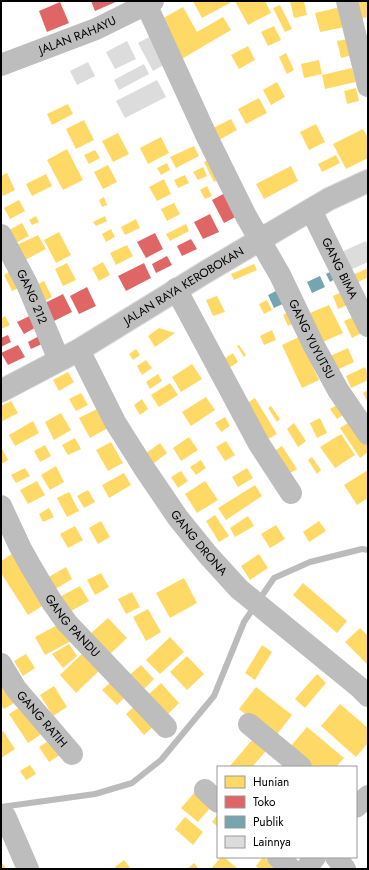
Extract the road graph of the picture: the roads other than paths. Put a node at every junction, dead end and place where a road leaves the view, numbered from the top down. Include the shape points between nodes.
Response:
1 (347, 1) edge
2 (143, 4) edge
3 (1, 65) edge
4 (368, 86) edge
5 (368, 181) edge
6 (311, 210) junction
7 (1, 235) edge
8 (260, 241) junction
9 (176, 289) junction
10 (368, 326) edge
11 (79, 350) junction
12 (59, 360) junction
13 (1, 392) edge
14 (368, 434) edge
15 (291, 493) dead end
16 (1, 506) edge
17 (1, 664) edge
18 (368, 696) edge
19 (249, 724) dead end
20 (166, 727) dead end
21 (72, 754) dead end
22 (300, 766) edge
23 (5, 816) dead end
24 (279, 858) edge
25 (314, 858) edge
26 (337, 858) edge
27 (28, 869) edge
28 (290, 869) edge
29 (306, 869) edge
30 (345, 869) edge

1 - 4 street
2 - 3 street, JALAN RAHAYU via 96,28
2 - 8 street, GANG YUYUTSU
5 - 6 street, JALAN RAYA KEROBOKAN
6 - 8 street, JALAN RAYA KEROBOKAN
6 - 10 street, GANG BIMA
7 - 12 street, GANG 212 via 27,284
8 - 9 street, JALAN RAYA KEROBOKAN
8 - 14 street, GANG YUYUTSU via 338,390
9 - 11 street, JALAN RAYA KEROBOKAN
9 - 15 street via 259,444
11 - 12 street, JALAN RAYA KEROBOKAN
11 - 18 street, GANG DRONA via 115,422 178,518 208,555 239,589
12 - 13 street, JALAN RAYA KEROBOKAN
16 - 20 street, GANG PANDU via 27,559 67,623
17 - 21 street, GANG RATIH via 16,689
19 - 22 street
23 - 27 street
24 - 28 street
25 - 29 street
26 - 30 street

